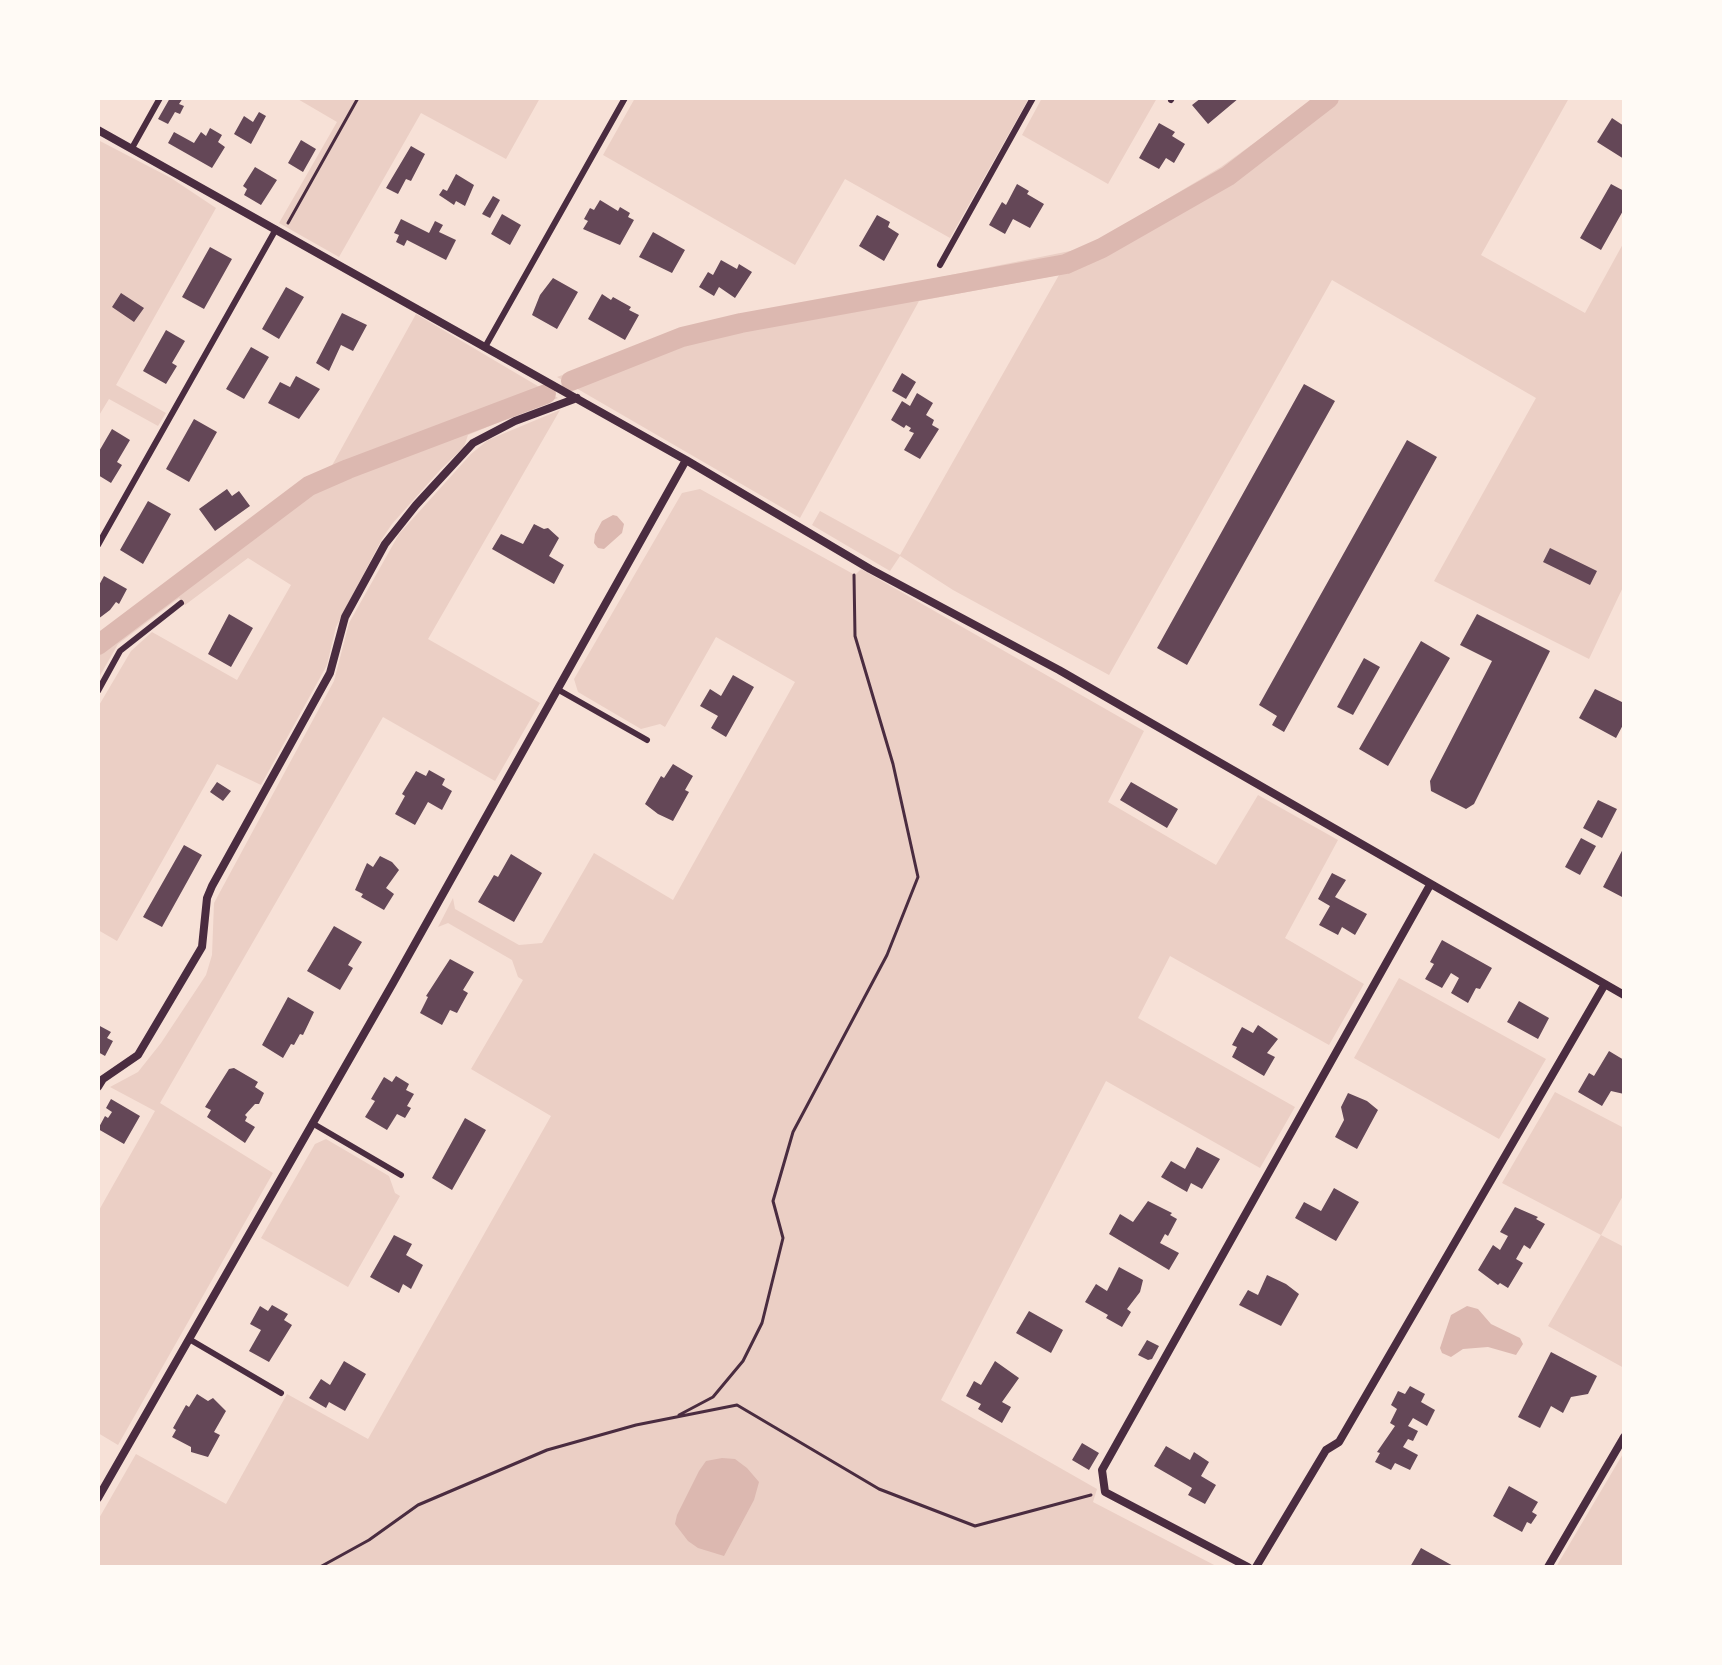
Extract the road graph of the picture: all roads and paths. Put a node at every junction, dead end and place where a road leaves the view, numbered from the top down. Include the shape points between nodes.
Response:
1 (160, 98) edge
2 (358, 98) edge
3 (625, 98) edge
4 (1033, 98) edge
5 (98, 130) edge
6 (132, 148) junction
7 (279, 231) junction
8 (940, 265) dead end
9 (485, 347) junction
10 (577, 398) junction
11 (686, 460) junction
12 (98, 545) edge
13 (853, 559) junction
14 (181, 603) dead end
15 (557, 689) junction
16 (98, 691) edge
17 (647, 740) dead end
18 (1430, 885) junction
19 (1605, 984) junction
20 (1624, 995) edge
21 (98, 1087) edge
22 (312, 1123) junction
23 (401, 1175) dead end
24 (189, 1339) junction
25 (281, 1393) dead end
26 (679, 1415) junction
27 (1624, 1437) edge
28 (1095, 1494) dead end
29 (98, 1498) edge
30 (320, 1567) edge
31 (1248, 1567) edge
32 (1256, 1567) edge
33 (1548, 1567) edge

1 - 6 lane
2 - 7 path
3 - 9 lane
4 - 8 lane
5 - 6 street
6 - 7 street
7 - 9 street
7 - 12 lane
9 - 10 street
10 - 11 street
10 - 21 street via 473,443 385,544 345,617 330,673 212,886 202,947 138,1055
11 - 13 street
11 - 15 street
13 - 18 street via 1059,670
13 - 26 path via 855,636 893,764 918,877 880,969 793,1132 773,1201 783,1238 762,1323 743,1361 713,1397
14 - 16 lane via 120,651
15 - 17 lane
15 - 22 street
18 - 19 street
18 - 31 street via 1102,1470 1105,1492
19 - 20 street
19 - 32 street via 1339,1442 1326,1450
22 - 23 lane
22 - 24 street
24 - 25 lane
24 - 29 street
26 - 28 path via 737,1405 879,1489 975,1526
26 - 30 path via 533,1456 418,1505
27 - 33 street

